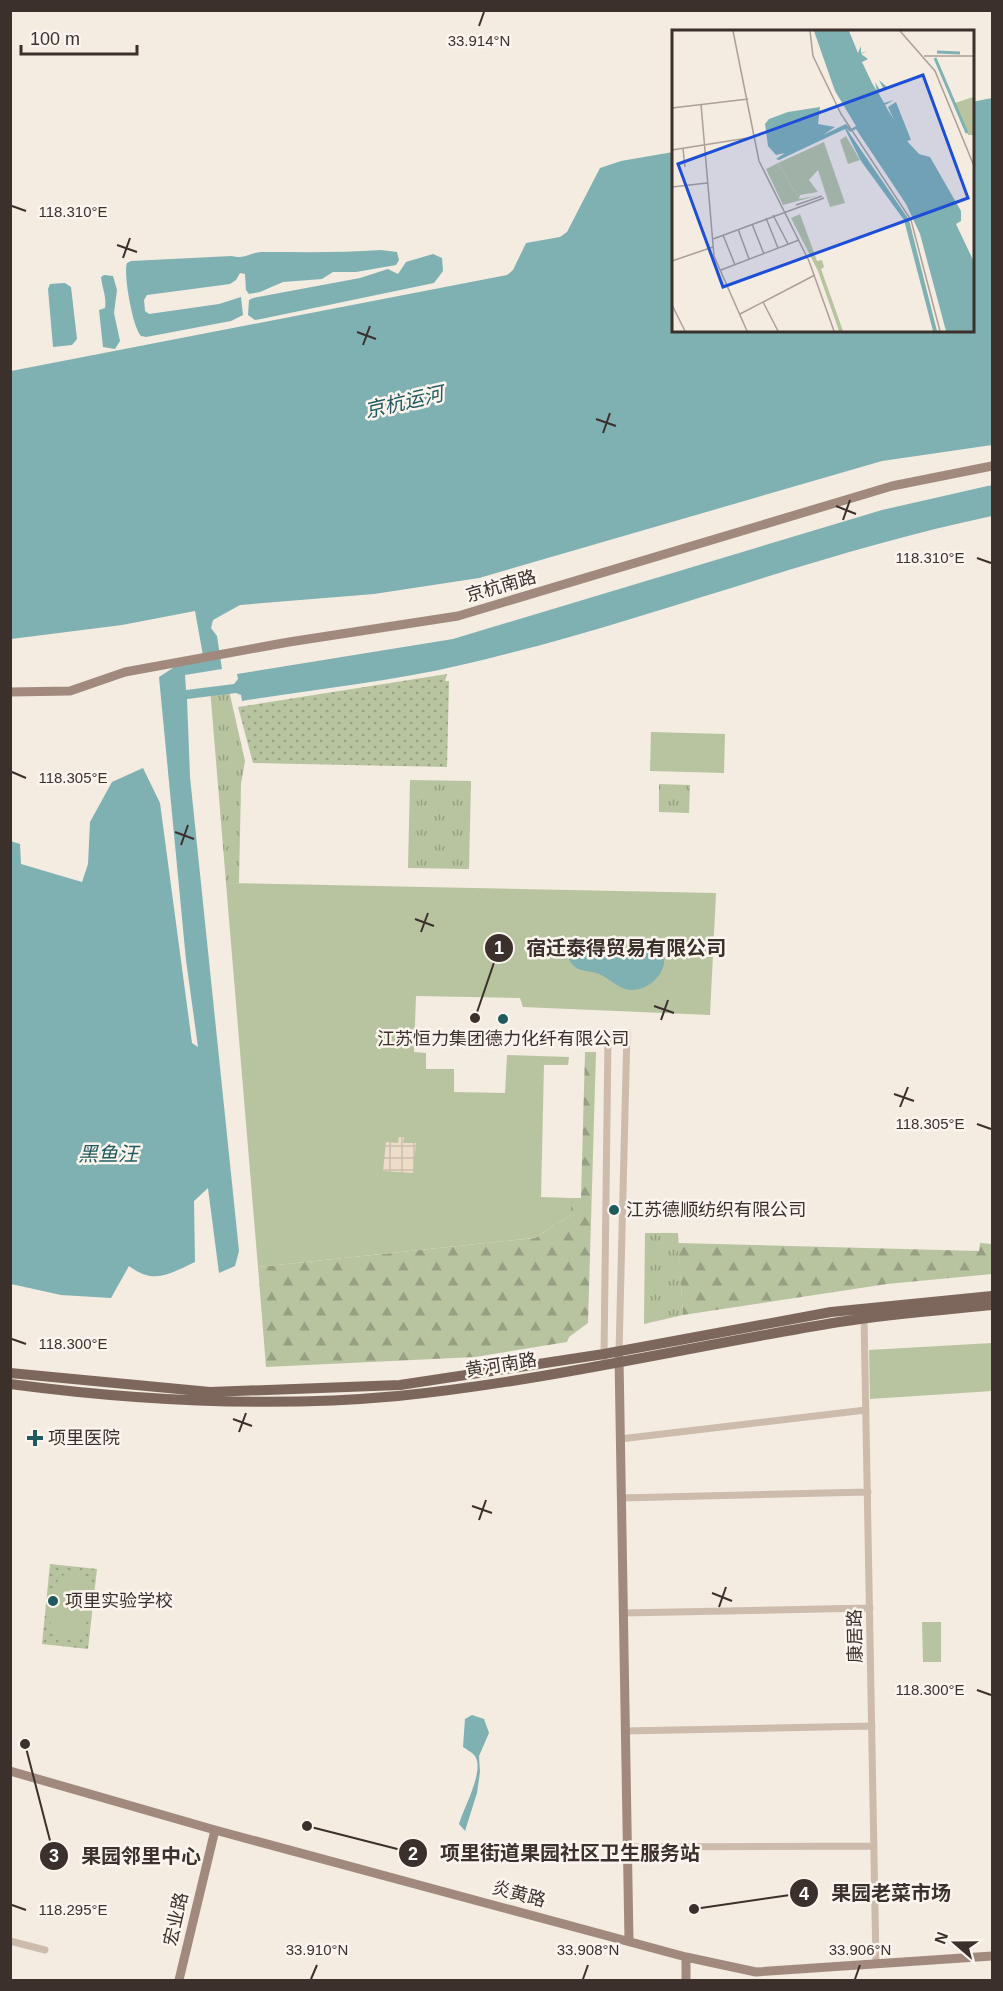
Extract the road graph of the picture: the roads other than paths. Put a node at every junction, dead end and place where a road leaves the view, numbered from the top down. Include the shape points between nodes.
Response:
1 (993, 466) edge
2 (10, 692) edge
3 (627, 1032) dead end
4 (608, 1036) dead end
5 (993, 1296) edge
6 (993, 1305) edge
7 (864, 1313) junction
8 (619, 1358) junction
9 (604, 1360) junction
10 (10, 1373) edge
11 (10, 1384) edge
12 (866, 1410) junction
13 (620, 1439) junction
14 (867, 1491) junction
15 (621, 1498) junction
16 (870, 1608) junction
17 (623, 1613) junction
18 (872, 1726) junction
19 (625, 1731) junction
20 (10, 1771) edge
21 (215, 1830) junction
22 (874, 1846) junction
23 (627, 1847) junction
24 (10, 1941) edge
25 (628, 1941) junction
26 (45, 1950) dead end
27 (993, 1956) edge
28 (686, 1957) junction
29 (876, 1964) junction
30 (179, 1980) edge
31 (686, 1980) edge

1 - 2 street, 京杭南路 via 892,486 458,616 125,672 70,691
3 - 8 street
4 - 9 street
5 - 7 main road, 黄河南路
6 - 7 main road, 黄河南路
7 - 8 main road, 黄河南路
7 - 12 street, 康居路
8 - 9 main road, 黄河南路
8 - 13 street
9 - 10 main road, 黄河南路 via 315,1390 210,1392
9 - 11 main road, 黄河南路 via 396,1396 284,1402 121,1398
12 - 13 street
12 - 14 street, 康居路
13 - 15 street
14 - 15 street
14 - 16 street, 康居路
15 - 17 street
16 - 17 street
16 - 18 street, 康居路
17 - 19 street
18 - 19 street
18 - 22 street, 康居路
19 - 23 street
20 - 21 street, 炎黄路
21 - 25 street, 炎黄路
21 - 30 street, 宏业路
22 - 23 street
22 - 29 street, 康居路
23 - 25 street
24 - 26 street
25 - 28 street, 炎黄路
27 - 29 street, 炎黄路
28 - 29 street, 炎黄路 via 756,1972
28 - 31 street

